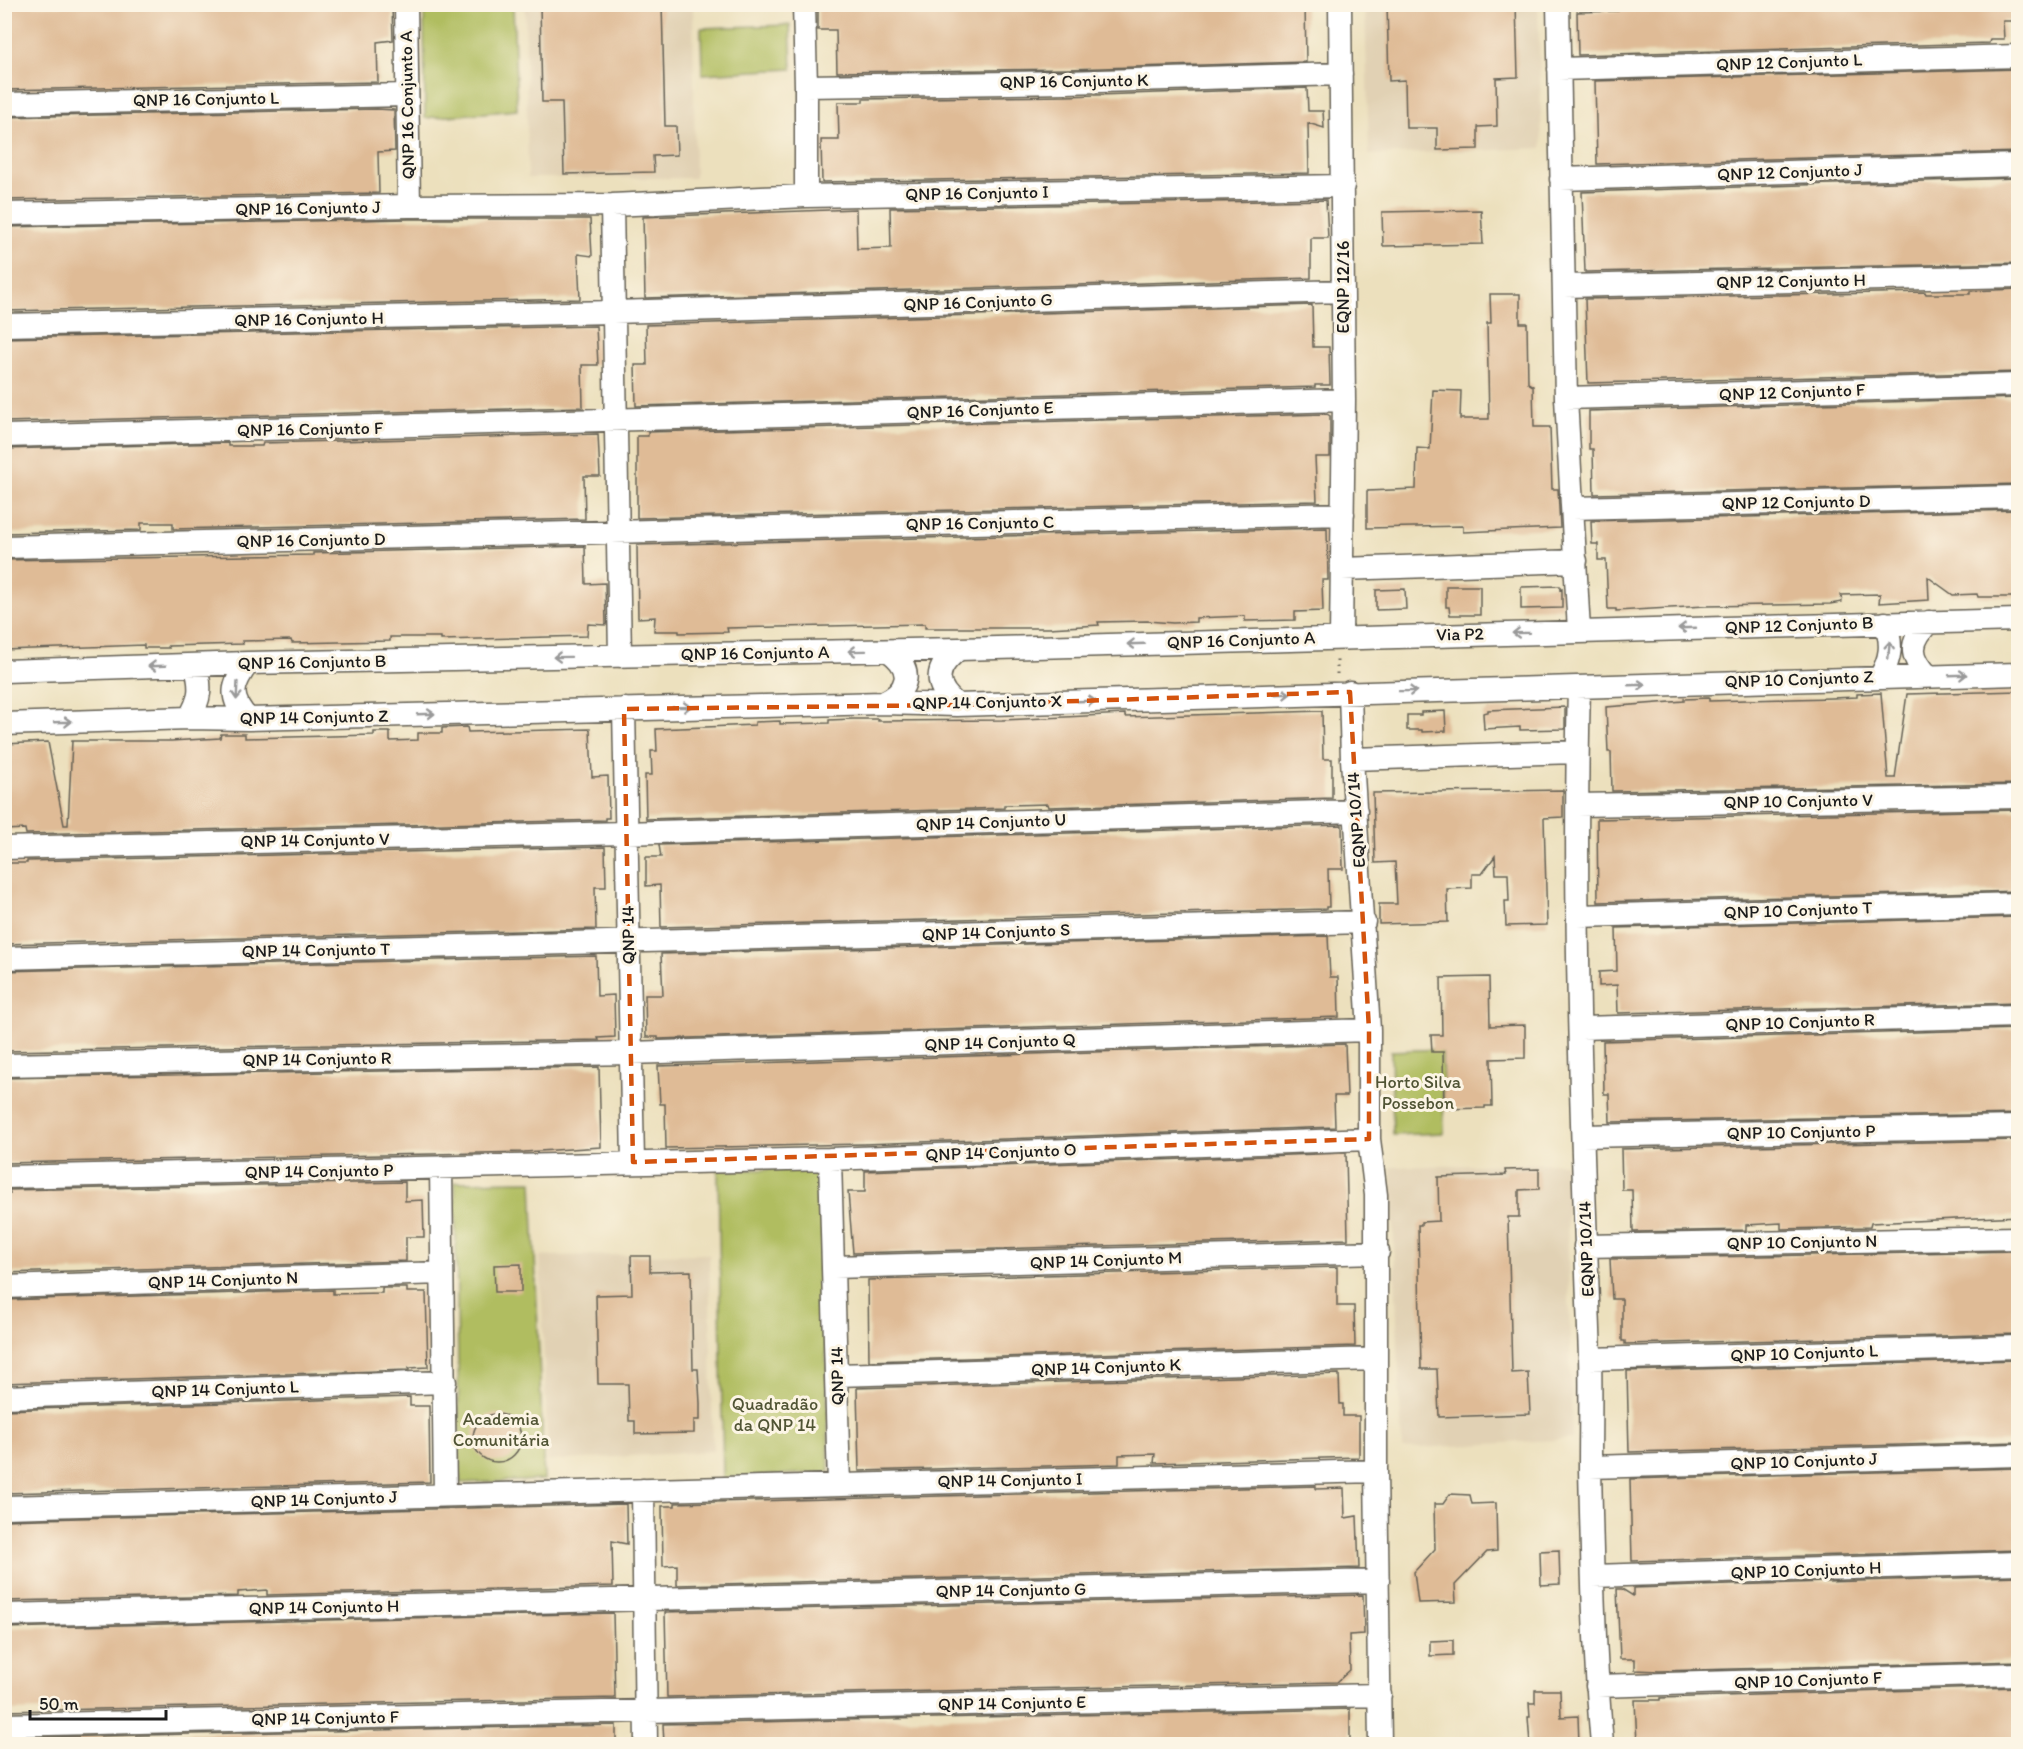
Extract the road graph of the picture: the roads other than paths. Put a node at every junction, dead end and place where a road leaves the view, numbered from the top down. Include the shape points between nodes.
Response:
1 (406, 4) edge
2 (804, 4) edge
3 (1340, 4) edge
4 (1558, 4) edge
5 (2019, 56) edge
6 (1559, 69) junction
7 (1341, 74) junction
8 (806, 86) junction
9 (407, 95) junction
10 (4, 104) edge
11 (2019, 165) edge
12 (1561, 178) junction
13 (1343, 186) junction
14 (806, 196) junction
15 (612, 205) junction
16 (409, 206) junction
17 (4, 214) edge
18 (2019, 276) edge
19 (1564, 286) junction
20 (1343, 291) junction
21 (613, 312) junction
22 (4, 325) edge
23 (2019, 386) edge
24 (1566, 398) junction
25 (1344, 400) junction
26 (615, 421) junction
27 (4, 436) edge
28 (2019, 496) edge
29 (1573, 508) junction
30 (1343, 514) junction
31 (617, 532) junction
32 (4, 547) edge
33 (1576, 561) junction
34 (1342, 569) junction
35 (2019, 620) edge
36 (1929, 622) junction
37 (1885, 623) junction
38 (1579, 632) junction
39 (1341, 637) junction
40 (959, 649) junction
41 (889, 651) junction
42 (620, 656) junction
43 (249, 663) junction
44 (195, 665) junction
45 (4, 670) edge
46 (2019, 674) edge
47 (1928, 676) junction
48 (1880, 677) junction
49 (1579, 687) junction
50 (1343, 692) junction
51 (883, 703) junction
52 (957, 705) junction
53 (624, 708) junction
54 (189, 718) junction
55 (248, 719) junction
56 (4, 724) edge
57 (1577, 752) junction
58 (1352, 759) junction
59 (2019, 797) edge
60 (1578, 806) junction
61 (1356, 811) junction
62 (625, 833) junction
63 (4, 848) edge
64 (2019, 904) edge
65 (1578, 916) junction
66 (1364, 922) junction
67 (628, 942) junction
68 (4, 958) edge
69 (2019, 1016) edge
70 (1581, 1028) junction
71 (1369, 1030) junction
72 (630, 1053) junction
73 (4, 1065) edge
74 (2019, 1127) edge
75 (1583, 1136) junction
76 (1369, 1139) junction
77 (830, 1159) junction
78 (633, 1162) junction
79 (441, 1168) junction
80 (4, 1177) edge
81 (2019, 1238) edge
82 (1585, 1246) junction
83 (1378, 1252) junction
84 (834, 1267) junction
85 (442, 1273) junction
86 (4, 1287) edge
87 (2019, 1347) edge
88 (1376, 1359) junction
89 (1590, 1359) junction
90 (837, 1375) junction
91 (445, 1382) junction
92 (4, 1397) edge
93 (2019, 1455) edge
94 (1590, 1467) junction
95 (1376, 1471) junction
96 (839, 1485) junction
97 (643, 1490) junction
98 (445, 1495) junction
99 (4, 1506) edge
100 (2019, 1563) edge
101 (1593, 1576) junction
102 (1378, 1581) junction
103 (644, 1599) junction
104 (4, 1615) edge
105 (2019, 1674) edge
106 (1597, 1686) junction
107 (1380, 1695) junction
108 (645, 1710) junction
109 (4, 1725) edge
110 (646, 1744) edge
111 (1380, 1744) edge
112 (1602, 1744) edge

1 - 9 street, QNP 16 Conjunto A
2 - 8 street
3 - 7 street, EQNP 12/16
4 - 6 street
5 - 6 street, QNP 12 Conjunto L
6 - 12 street
7 - 8 street, QNP 16 Conjunto K
7 - 13 street, EQNP 12/16
8 - 14 street
9 - 10 street, QNP 16 Conjunto L
9 - 16 street, QNP 16 Conjunto A
11 - 12 street, QNP 12 Conjunto J
12 - 19 street
13 - 14 street, QNP 16 Conjunto I
13 - 20 street, EQNP 12/16
14 - 15 street, QNP 16 Conjunto I
15 - 16 street, QNP 16 Conjunto J
15 - 21 street
16 - 17 street, QNP 16 Conjunto J
18 - 19 street, QNP 12 Conjunto H
19 - 24 street
20 - 21 street, QNP 16 Conjunto G
20 - 25 street, EQNP 12/16
21 - 22 street, QNP 16 Conjunto H
21 - 26 street
23 - 24 street, QNP 12 Conjunto F
24 - 29 street
25 - 26 street, QNP 16 Conjunto E
25 - 30 street, EQNP 12/16
26 - 27 street, QNP 16 Conjunto F
26 - 31 street
28 - 29 street, QNP 12 Conjunto D
29 - 33 street
30 - 31 street, QNP 16 Conjunto C
30 - 34 street, EQNP 12/16
31 - 32 street, QNP 16 Conjunto D
31 - 42 street
33 - 34 street
33 - 38 street
34 - 39 street, EQNP 12/16
35 - 36 street, QNP 12 Conjunto B
36 - 37 street, QNP 12 Conjunto B
36 - 47 street via 1917,633 1913,649 1917,664
37 -> 38 street, QNP 12 Conjunto B
48 -> 37 street via 1890,656
38 -> 39 street, Via P2
39 -> 40 street, QNP 16 Conjunto A
40 - 41 street, QNP 16 Conjunto A
40 - 52 street via 945,660 939,676 944,694
41 -> 42 street, QNP 16 Conjunto A
41 - 51 street via 900,659 906,672 904,686 896,697
42 -> 43 street, QNP 16 Conjunto B
43 - 44 street, QNP 16 Conjunto B
43 -> 55 street via 234,692 237,708
44 -> 45 street, QNP 16 Conjunto B
44 - 54 street via 200,693
47 -> 46 street, QNP 10 Conjunto Z
47 - 48 street, QNP 10 Conjunto Z
49 -> 48 street, QNP 10 Conjunto Z
50 -> 49 street
49 - 57 street, EQNP 10/14
52 -> 50 street, QNP 14 Conjunto X
50 - 58 street, EQNP 10/14
51 - 52 street, QNP 14 Conjunto X
53 -> 51 street, QNP 14 Conjunto X
55 -> 53 street, QNP 14 Conjunto Z
53 - 62 street, QNP 14
54 - 55 street, QNP 14 Conjunto Z
56 -> 54 street, QNP 14 Conjunto Z
57 - 58 street, EQNP 10/14
57 - 60 street, EQNP 10/14
58 - 61 street, EQNP 10/14
59 - 60 street, QNP 10 Conjunto V
60 - 65 street, EQNP 10/14
61 - 62 street, QNP 14 Conjunto U
61 - 66 street, EQNP 10/14
62 - 63 street, QNP 14 Conjunto V
62 - 67 street, QNP 14
64 - 65 street, QNP 10 Conjunto T
65 - 70 street, EQNP 10/14
66 - 67 street, QNP 14 Conjunto S
66 - 71 street, EQNP 10/14
67 - 68 street, QNP 14 Conjunto T
67 - 72 street, QNP 14
69 - 70 street, QNP 10 Conjunto R
70 - 75 street, EQNP 10/14
71 - 72 street, QNP 14 Conjunto Q
71 - 76 street, EQNP 10/14
72 - 73 street, QNP 14 Conjunto R
72 - 78 street, QNP 14
74 - 75 street, QNP 10 Conjunto P
75 - 82 street, EQNP 10/14
76 - 77 street, QNP 14 Conjunto O
76 - 83 street, EQNP 10/14
77 - 78 street, QNP 14 Conjunto O
77 - 84 street, QNP 14
78 - 79 street, QNP 14 Conjunto P
79 - 80 street, QNP 14 Conjunto P
79 - 85 street
81 - 82 street, QNP 10 Conjunto N
82 - 89 street, EQNP 10/14
83 - 84 street, QNP 14 Conjunto M
83 - 88 street, EQNP 10/14
84 - 90 street, QNP 14
85 - 86 street, QNP 14 Conjunto N
85 - 91 street
87 - 89 street, QNP 10 Conjunto L
88 - 90 street, QNP 14 Conjunto K
88 - 95 street, EQNP 10/14
89 - 94 street, EQNP 10/14
90 - 96 street, QNP 14
91 - 92 street, QNP 14 Conjunto L
91 - 98 street
93 - 94 street, QNP 10 Conjunto J
94 - 101 street, EQNP 10/14
95 - 96 street, QNP 14 Conjunto I
95 - 102 street, EQNP 10/14
96 - 97 street, QNP 14 Conjunto I
97 - 98 street, QNP 14 Conjunto J
97 - 103 street
98 - 99 street, QNP 14 Conjunto J
100 - 101 street, QNP 10 Conjunto H
101 - 106 street, EQNP 10/14
102 - 103 street, QNP 14 Conjunto G
102 - 107 street, EQNP 10/14
103 - 104 street, QNP 14 Conjunto H
103 - 108 street
105 - 106 street, QNP 10 Conjunto F
106 - 112 street, EQNP 10/14
107 - 108 street, QNP 14 Conjunto E
107 - 111 street, EQNP 10/14
108 - 109 street, QNP 14 Conjunto F
108 - 110 street

